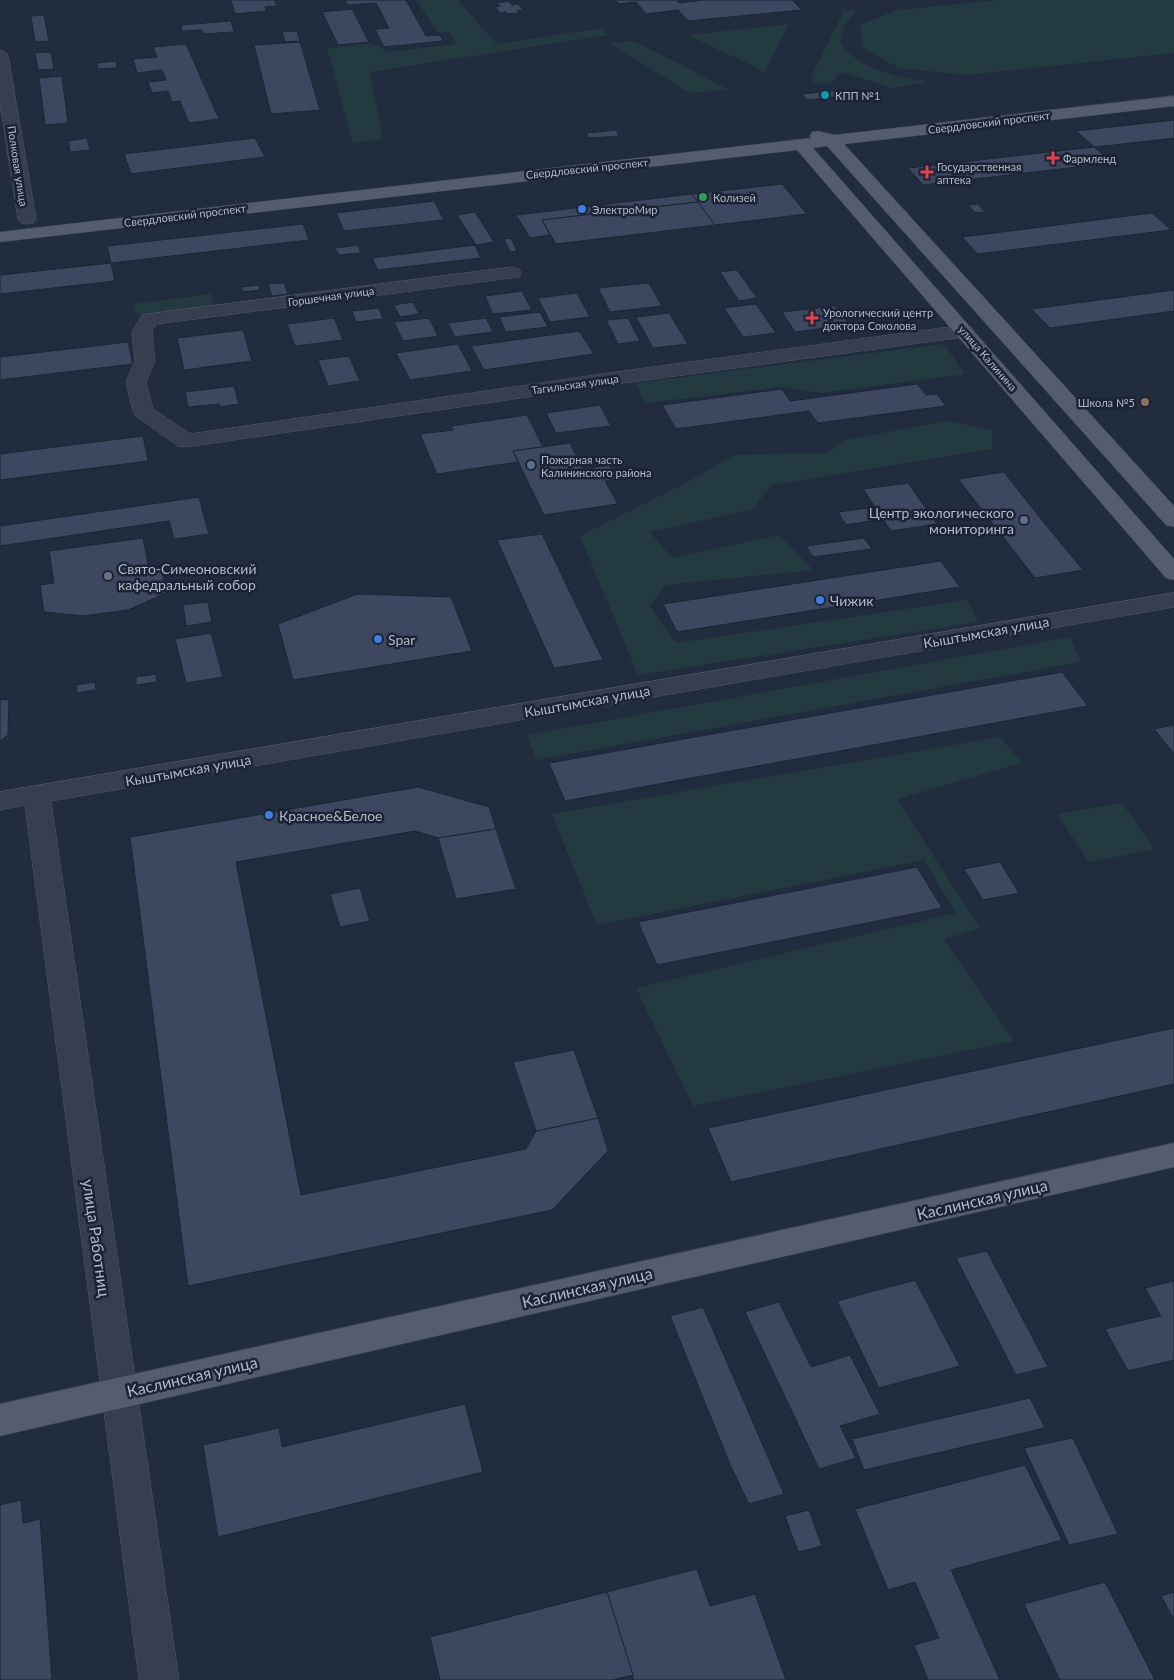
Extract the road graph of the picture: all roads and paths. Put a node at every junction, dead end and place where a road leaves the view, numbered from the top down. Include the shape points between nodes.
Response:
1 (0, 55) edge
2 (1174, 87) edge
3 (1174, 101) edge
4 (801, 137) junction
5 (832, 140) junction
6 (27, 219) junction
7 (0, 222) edge
8 (0, 236) edge
9 (512, 273) dead end
10 (964, 331) junction
11 (186, 441) joint
12 (1174, 520) edge
13 (1174, 572) edge
14 (1174, 600) edge
15 (37, 796) junction
16 (0, 801) edge
17 (1174, 1155) edge
18 (119, 1393) junction
19 (0, 1420) edge
20 (158, 1680) edge

1 - 6 street, Полковая улица
2 - 4 main road, Свердловский проспект
3 - 5 main road, Свердловский проспект
4 - 5 main road
4 - 6 main road, Свердловский проспект
4 - 8 main road, Свердловский проспект
4 - 10 main road, улица Калинина
5 - 12 main road
6 - 7 main road, Свердловский проспект
9 - 11 street, Горшечная улица via 149,319 142,332 145,361 136,382 144,412
10 - 11 street, Тагильская улица
10 - 13 main road, улица Калинина
14 - 15 street, Кыштымская улица
15 - 16 street, Кыштымская улица
15 - 18 street, улица Работниц
17 - 18 main road, Каслинская улица
18 - 19 main road, Каслинская улица
18 - 20 street, улица Работниц

